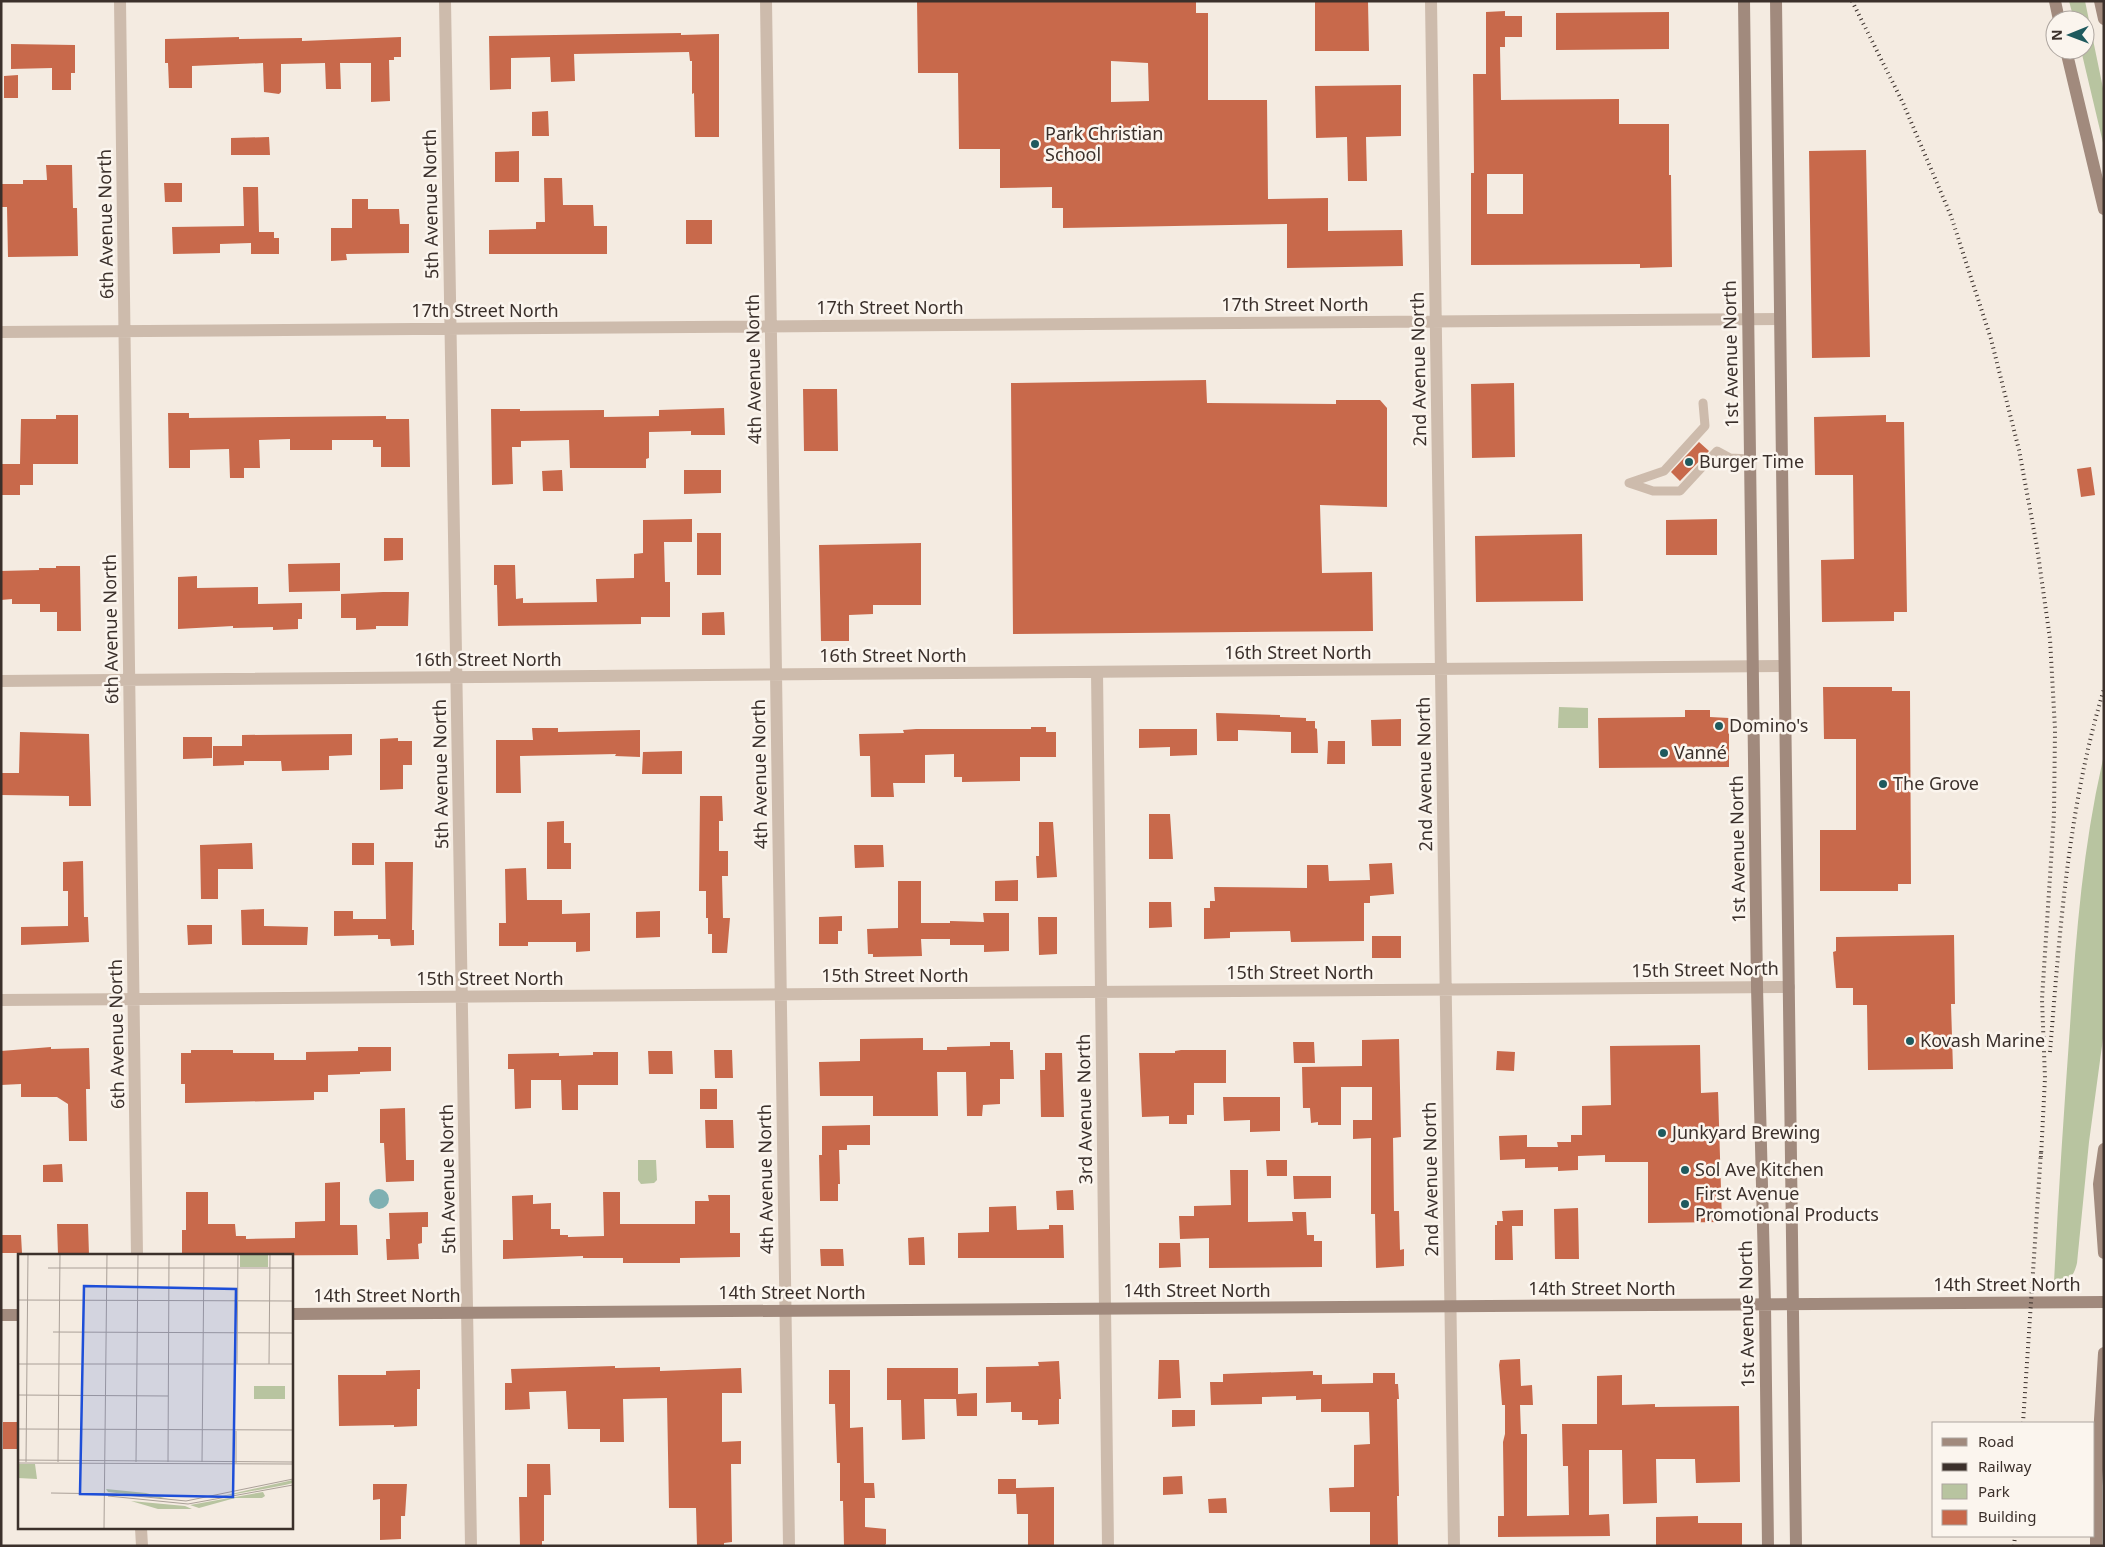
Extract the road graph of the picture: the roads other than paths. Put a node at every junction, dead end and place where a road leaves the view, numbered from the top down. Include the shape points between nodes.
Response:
1 (120, 1) edge
2 (445, 1) edge
3 (766, 1) edge
4 (1430, 1) edge
5 (1744, 1) edge
6 (1776, 1) edge
7 (2100, 1) edge
8 (2104, 19) edge
9 (2068, 60) edge
10 (2104, 209) edge
11 (1748, 319) junction
12 (1780, 319) junction
13 (1435, 322) junction
14 (770, 327) junction
15 (451, 329) junction
16 (125, 331) junction
17 (1, 332) edge
18 (1704, 403) dead end
19 (1750, 459) junction
20 (1784, 666) junction
21 (1753, 667) junction
22 (1441, 670) junction
23 (1097, 672) junction
24 (776, 675) junction
25 (457, 678) junction
26 (129, 680) junction
27 (1, 681) edge
28 (1757, 987) junction
29 (1788, 987) junction
30 (1445, 989) junction
31 (1101, 992) junction
32 (780, 994) junction
33 (462, 997) junction
34 (134, 999) junction
35 (1, 1000) edge
36 (2104, 1149) edge
37 (137, 1254) edge
38 (2104, 1254) edge
39 (2104, 1302) edge
40 (1765, 1305) junction
41 (1792, 1305) junction
42 (1450, 1307) junction
43 (1105, 1309) junction
44 (785, 1311) junction
45 (467, 1313) junction
46 (292, 1314) edge
47 (1, 1315) edge
48 (18, 1315) edge
49 (2104, 1354) edge
50 (142, 1530) edge
51 (142, 1546) edge
52 (471, 1546) edge
53 (789, 1546) edge
54 (1108, 1546) edge
55 (1454, 1546) edge
56 (1768, 1546) edge
57 (1796, 1546) edge
58 (2096, 1546) edge

1 - 16 street, 6th Avenue North
2 - 15 street, 5th Avenue North
3 - 14 street, 4th Avenue North
4 - 13 street, 2nd Avenue North
5 - 11 main road, 1st Avenue North
6 - 12 main road
7 - 8 main road
9 - 10 main road
11 - 12 street, 17th Street North
11 - 13 street, 17th Street North
11 - 19 main road, 1st Avenue North
12 - 20 main road
13 - 14 street, 17th Street North
13 - 22 street, 2nd Avenue North
14 - 15 street, 17th Street North
14 - 24 street, 4th Avenue North
15 - 16 street, 17th Street North
15 - 25 street, 5th Avenue North
16 - 17 street, 17th Street North
16 - 26 street, 6th Avenue North
18 - 19 lane via 1705,426 1664,471 1629,483 1653,491 1680,491 1717,451 1730,458
19 - 21 main road, 1st Avenue North
20 - 21 street, 16th Street North
20 - 29 main road
21 - 22 street, 16th Street North
21 - 28 main road, 1st Avenue North
22 - 23 street, 16th Street North
22 - 30 street, 2nd Avenue North
23 - 24 street, 16th Street North
23 - 31 street, 3rd Avenue North
24 - 25 street, 16th Street North
24 - 32 street, 4th Avenue North
25 - 26 street, 16th Street North
25 - 33 street, 5th Avenue North
26 - 27 street, 16th Street North
26 - 34 street, 6th Avenue North
28 - 29 street, 15th Street North
28 - 30 street, 15th Street North
28 - 40 main road, 1st Avenue North
29 - 41 main road
30 - 31 street, 15th Street North
30 - 42 street, 2nd Avenue North
31 - 32 street, 15th Street North
31 - 43 street, 3rd Avenue North
32 - 33 street, 15th Street North
32 - 44 street, 4th Avenue North
33 - 34 street, 15th Street North
33 - 45 street, 5th Avenue North
34 - 35 street, 15th Street North
34 - 37 street, 6th Avenue North
36 - 38 main road via 2099,1184
39 - 41 main road, 14th Street North
40 - 41 main road, 14th Street North
40 - 42 main road, 14th Street North
40 - 56 main road, 1st Avenue North
41 - 57 main road
42 - 43 main road, 14th Street North
42 - 55 street, 2nd Avenue North
43 - 44 main road, 14th Street North
43 - 54 street, 3rd Avenue North
44 - 45 main road, 14th Street North
44 - 53 street, 4th Avenue North
45 - 46 main road, 14th Street North
45 - 52 street, 5th Avenue North
47 - 48 main road
49 - 58 main road
50 - 51 street

